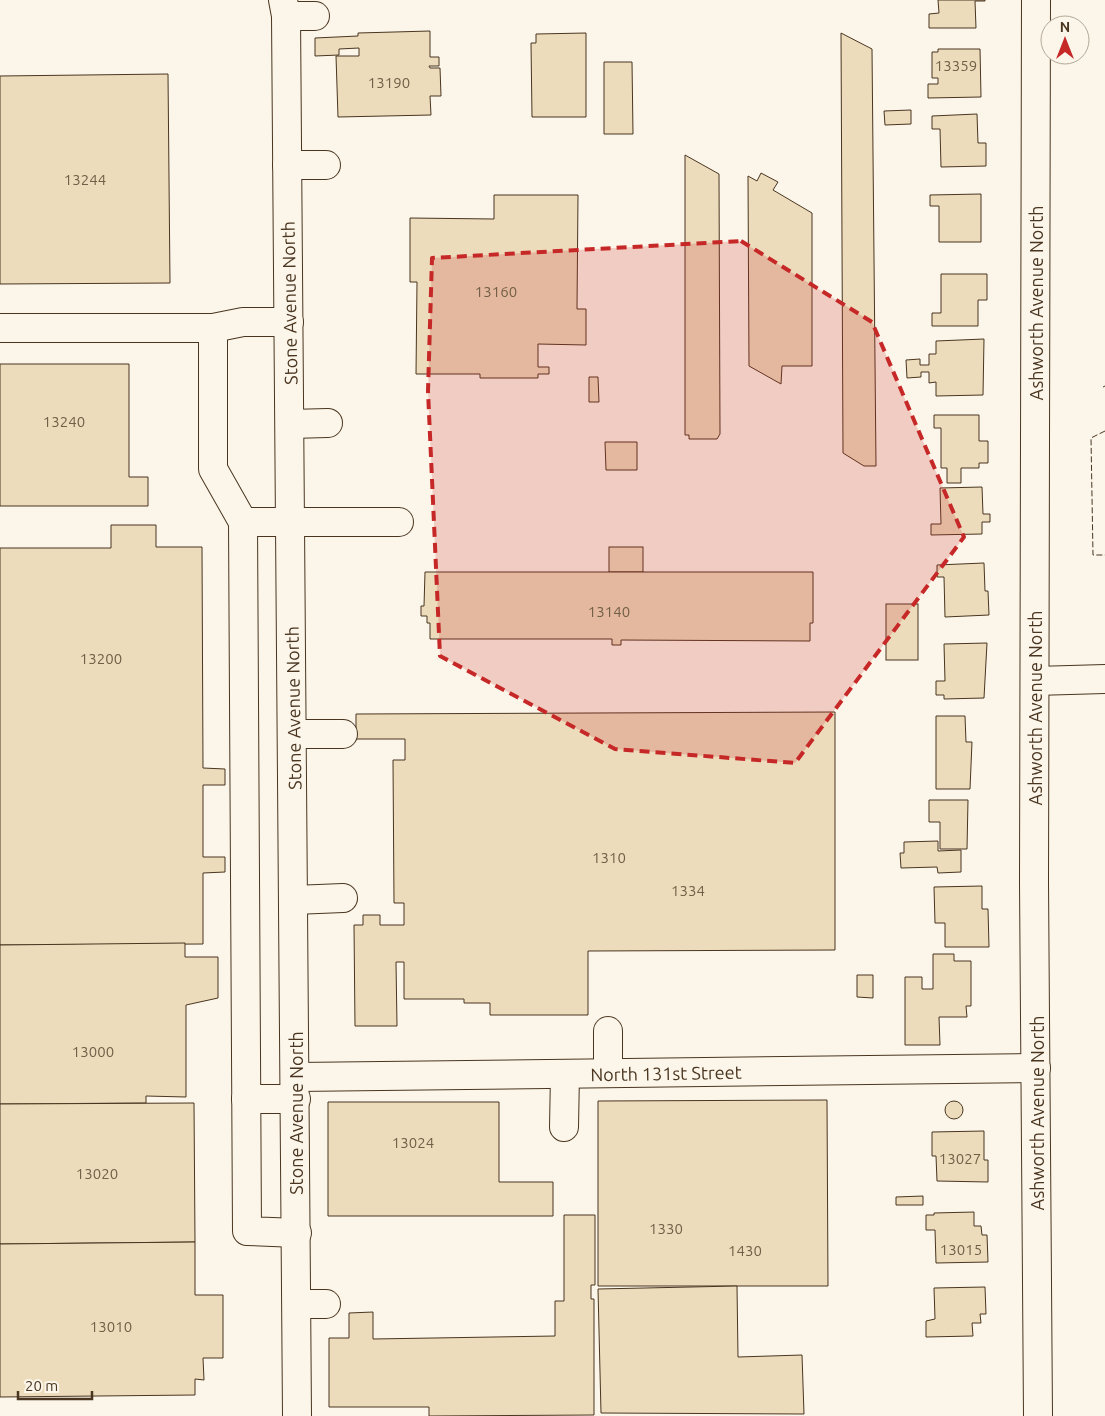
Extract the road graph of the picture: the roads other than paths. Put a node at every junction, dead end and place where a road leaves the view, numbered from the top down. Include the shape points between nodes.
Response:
1 (1036, 0) edge
2 (285, 8) edge
3 (315, 16) dead end
4 (288, 164) junction
5 (326, 165) dead end
6 (289, 322) junction
7 (0, 328) edge
8 (214, 328) junction
9 (328, 423) dead end
10 (290, 424) junction
11 (243, 522) junction
12 (291, 522) junction
13 (399, 522) dead end
14 (1105, 679) edge
15 (1035, 681) junction
16 (293, 734) junction
17 (343, 734) dead end
18 (343, 898) dead end
19 (294, 900) junction
20 (608, 1031) dead end
21 (1036, 1068) junction
22 (565, 1074) junction
23 (608, 1074) junction
24 (296, 1088) junction
25 (246, 1099) junction
26 (564, 1128) dead end
27 (297, 1233) junction
28 (297, 1304) junction
29 (326, 1304) dead end
30 (297, 1416) edge
31 (1038, 1416) edge

1 - 15 street, Ashworth Avenue North
2 - 3 street
2 - 4 street, Stone Avenue North
4 - 5 street
4 - 6 street, Stone Avenue North
6 - 8 street via 243,322
6 - 10 street, Stone Avenue North
7 - 8 street
8 - 11 street via 213,469
9 - 10 street
10 - 12 street, Stone Avenue North
11 - 12 street
11 - 25 street
12 - 13 street
12 - 16 street, Stone Avenue North
14 - 15 street
15 - 21 street, Ashworth Avenue North
16 - 17 street
16 - 19 street, Stone Avenue North
18 - 19 street
19 - 24 street, Stone Avenue North
20 - 23 street
21 - 23 street, North 131st Street
21 - 31 street, Ashworth Avenue North
22 - 23 street, North 131st Street
22 - 24 street, North 131st Street
22 - 26 street
24 - 25 street, North 131st Street
24 - 27 street, Stone Avenue North
25 - 27 street via 247,1231
27 - 28 street, Stone Avenue North
28 - 29 street
28 - 30 street, Stone Avenue North

